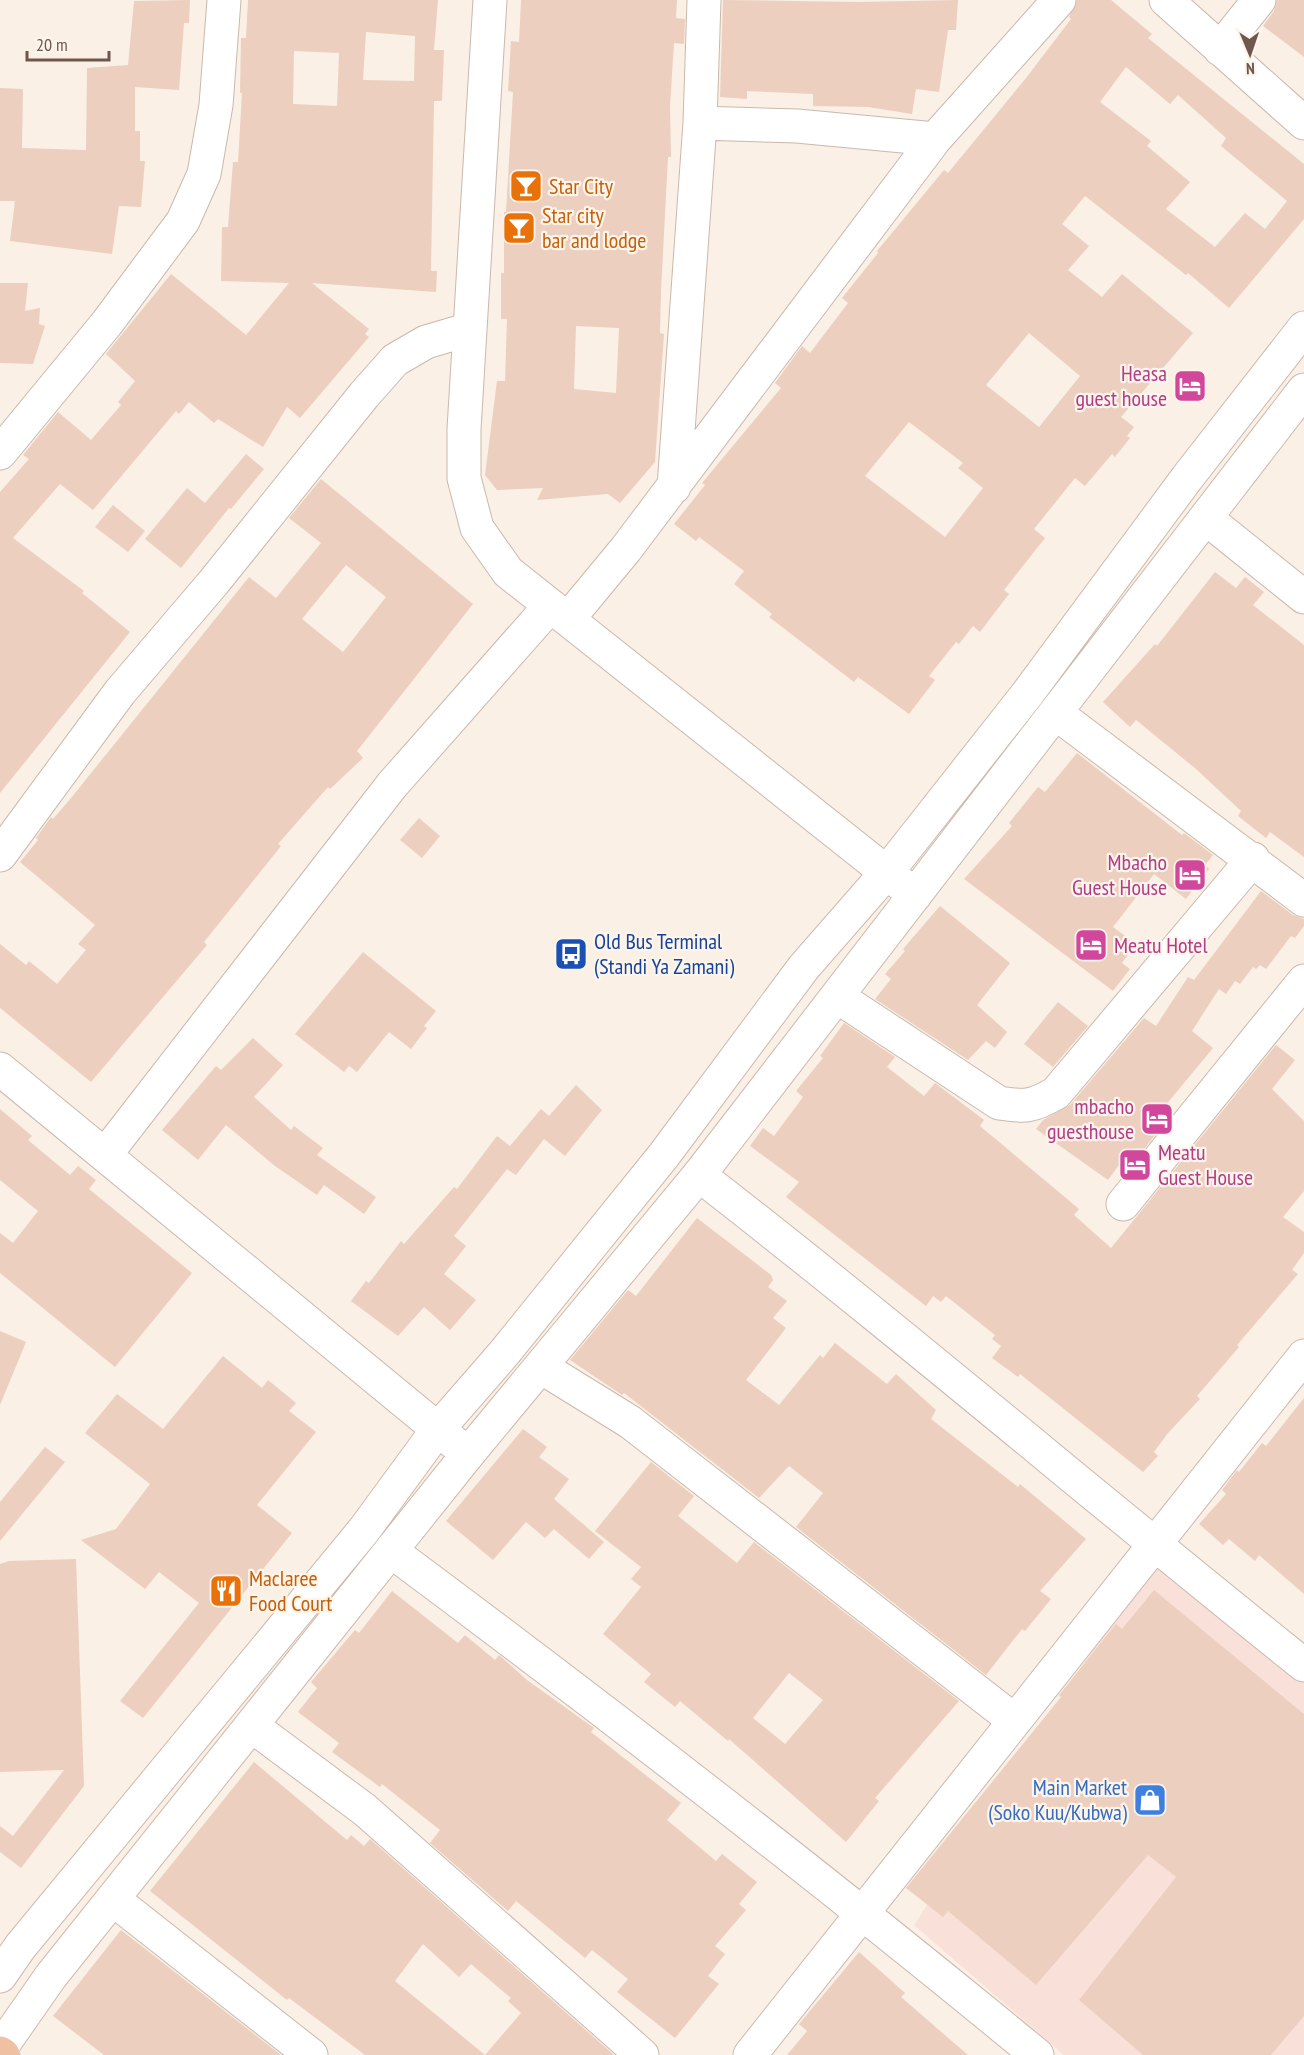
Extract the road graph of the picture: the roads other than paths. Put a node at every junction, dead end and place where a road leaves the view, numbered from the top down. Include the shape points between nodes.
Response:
1 (224, 0) edge
2 (490, 0) edge
3 (704, 0) edge
4 (1059, 0) edge
5 (1166, 0) edge
6 (1259, 0) edge
7 (1220, 49) junction
8 (700, 123) junction
9 (1304, 123) edge
10 (935, 139) junction
11 (1304, 328) edge
12 (470, 329) junction
13 (1304, 390) edge
14 (6, 435) edge
15 (674, 487) junction
16 (1207, 519) junction
17 (1304, 597) edge
18 (559, 613) junction
19 (1057, 714) junction
20 (0, 855) edge
21 (1254, 859) junction
22 (887, 872) junction
23 (915, 895) junction
24 (1304, 900) edge
25 (1304, 981) edge
26 (838, 997) junction
27 (0, 1069) edge
28 (105, 1155) junction
29 (699, 1175) junction
30 (1123, 1204) dead end
31 (1304, 1356) edge
32 (541, 1367) junction
33 (438, 1429) junction
34 (468, 1454) junction
35 (1154, 1546) junction
36 (391, 1551) junction
37 (1304, 1665) edge
38 (1015, 1721) junction
39 (252, 1726) junction
40 (114, 1899) junction
41 (864, 1912) junction
42 (0, 1976) edge
43 (1, 2052) edge
44 (311, 2055) edge
45 (642, 2055) edge
46 (750, 2055) edge
47 (1037, 2055) edge

1 - 14 street via 216,105 204,174 183,221 107,323
2 - 12 street
3 - 8 street
4 - 10 street
5 - 7 street
6 - 7 street
7 - 9 street
8 - 10 street via 797,126
8 - 15 street
10 - 15 street
11 - 22 street via 1028,693
12 - 18 street via 464,478 477,528 508,572
12 - 20 street via 418,346 395,360 371,386 120,692
13 - 16 street
15 - 18 street
16 - 17 street
16 - 19 street
18 - 22 street
18 - 28 street via 392,785
19 - 21 street
19 - 23 street
21 - 24 street
21 - 26 street via 1056,1093 1026,1107 999,1103
22 - 23 street
22 - 33 street via 804,967 664,1155
23 - 26 street
25 - 30 street
26 - 29 street
27 - 28 street
28 - 33 street
29 - 32 street
29 - 35 street via 797,1251
31 - 35 street
32 - 34 street
32 - 38 street via 630,1422
33 - 34 street
33 - 42 street via 364,1530
34 - 36 street
35 - 37 street
35 - 38 street
36 - 39 street
36 - 41 street via 632,1731
38 - 41 street
39 - 40 street
39 - 45 street via 365,1810
40 - 43 street via 51,1976
40 - 44 street
41 - 46 street
41 - 47 street

